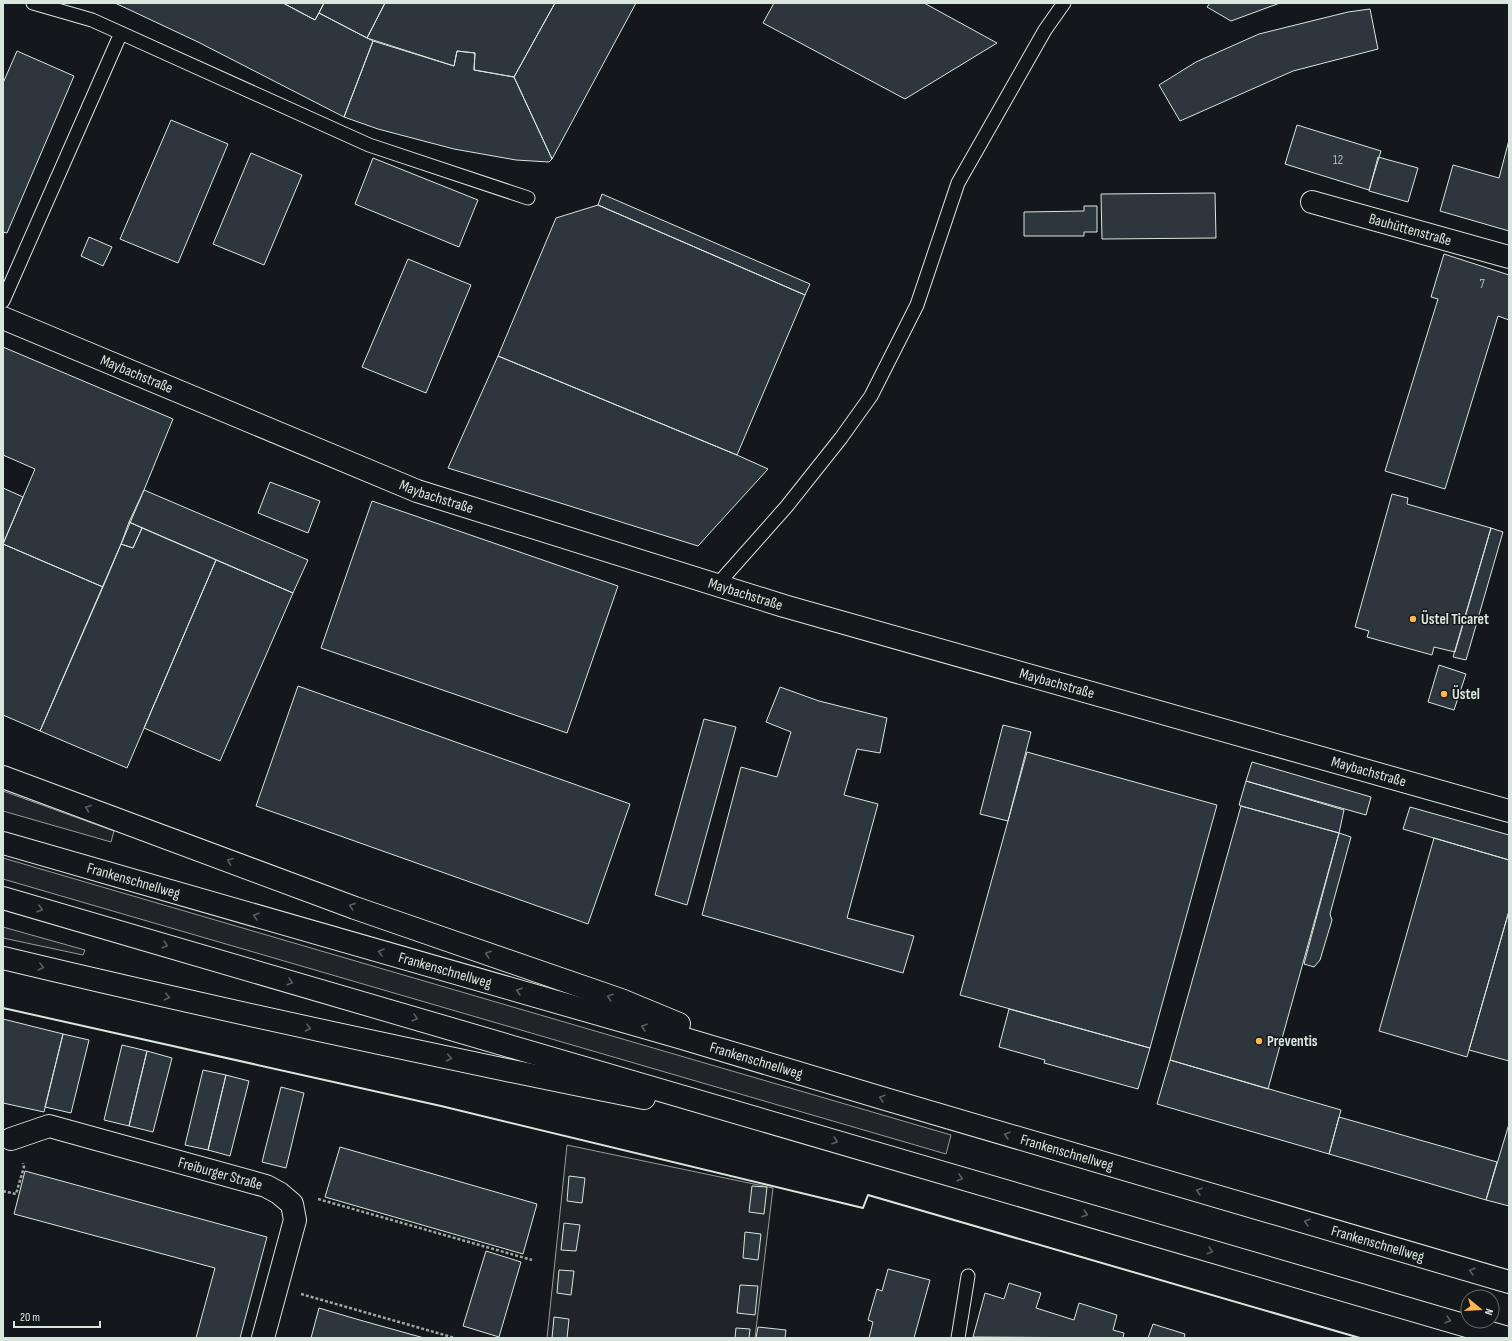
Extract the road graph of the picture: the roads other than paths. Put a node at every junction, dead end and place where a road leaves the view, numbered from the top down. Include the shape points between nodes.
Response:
1 (33, 3) edge
2 (1064, 3) edge
3 (121, 33) junction
4 (528, 198) dead end
5 (1312, 202) dead end
6 (1509, 257) edge
7 (3, 301) edge
8 (3, 318) edge
9 (717, 585) junction
10 (3, 777) edge
11 (1509, 811) edge
12 (3, 843) edge
13 (3, 898) edge
14 (3, 958) edge
15 (789, 1069) junction
16 (798, 1130) junction
17 (11, 1139) road end
18 (968, 1276) dead end
19 (1509, 1282) edge
20 (263, 1338) edge
21 (958, 1338) edge
22 (1508, 1338) edge

1 - 3 lane via 92,20
2 - 9 lane via 1045,30 958,183 917,305 871,396 787,506
3 - 4 lane via 369,145
3 - 7 lane
5 - 6 main road, Bauhüttenstraße
8 - 9 main road, Maybachstraße via 417,491
9 - 11 main road, Maybachstraße
15 -> 10 main road via 621,1000 355,908
15 -> 12 main road, Frankenschnellweg
13 -> 16 main road
14 -> 16 main road via 418,1052
19 -> 15 main road, Frankenschnellweg
16 -> 22 main road
17 - 20 main road, Freiburger Straße via 49,1126 266,1186 279,1193 292,1204 296,1220
18 - 21 lane

